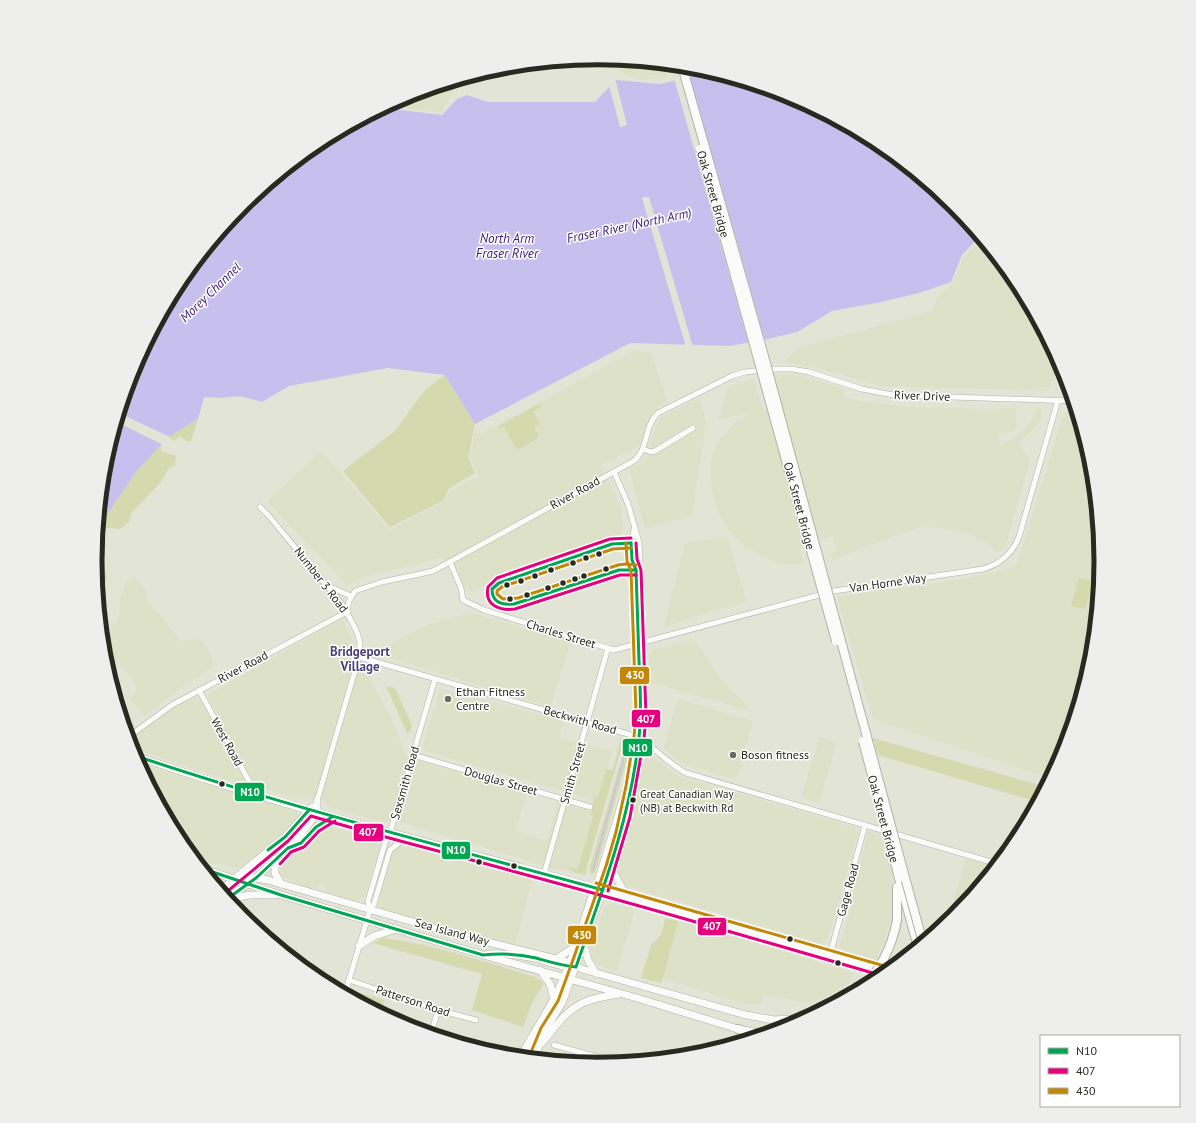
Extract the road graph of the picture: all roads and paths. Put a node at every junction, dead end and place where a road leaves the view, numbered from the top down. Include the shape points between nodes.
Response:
1 (678, 72) edge
2 (684, 73) edge
3 (775, 369) joint
4 (1058, 400) junction
5 (1068, 401) edge
6 (693, 428) dead end
7 (643, 449) junction
8 (614, 472) junction
9 (260, 507) dead end
10 (634, 528) junction
11 (450, 562) junction
12 (636, 570) junction
13 (326, 585) junction
14 (352, 596) junction
15 (347, 612) junction
16 (640, 644) junction
17 (608, 648) junction
18 (359, 657) junction
19 (435, 679) junction
20 (199, 690) junction
21 (587, 722) junction
22 (132, 733) edge
23 (639, 738) junction
24 (413, 755) junction
25 (142, 758) edge
26 (633, 769) junction
27 (254, 794) junction
28 (565, 800) junction
29 (317, 801) junction
30 (590, 807) dead end
31 (309, 810) junction
32 (317, 813) junction
33 (332, 817) junction
34 (866, 825) junction
35 (390, 833) junction
36 (407, 837) junction
37 (288, 848) junction
38 (275, 862) junction
39 (993, 863) edge
40 (611, 868) junction
41 (209, 870) edge
42 (544, 874) junction
43 (256, 878) junction
44 (899, 878) junction
45 (236, 879) junction
46 (249, 883) junction
47 (282, 884) junction
48 (224, 888) edge
49 (595, 888) junction
50 (603, 890) junction
51 (281, 895) junction
52 (232, 897) edge
53 (627, 897) junction
54 (234, 898) edge
55 (370, 910) junction
56 (367, 920) junction
57 (397, 929) junction
58 (922, 938) edge
59 (917, 942) edge
60 (584, 945) junction
61 (359, 946) junction
62 (575, 947) junction
63 (483, 955) junction
64 (830, 955) junction
65 (556, 959) junction
66 (864, 965) junction
67 (572, 966) junction
68 (540, 970) junction
69 (880, 970) edge
70 (596, 973) junction
71 (875, 973) edge
72 (872, 975) edge
73 (568, 978) junction
74 (349, 980) junction
75 (347, 987) edge
76 (621, 993) junction
77 (554, 999) junction
78 (438, 1010) junction
79 (790, 1019) edge
80 (476, 1020) dead end
81 (738, 1029) junction
82 (432, 1030) edge
83 (757, 1032) edge
84 (752, 1034) edge
85 (554, 1045) dead end
86 (537, 1050) junction
87 (523, 1052) edge
88 (582, 1052) junction
89 (536, 1054) edge
90 (580, 1057) edge
91 (601, 1058) edge

1 - 44 highway, Oak Street Bridge, bridge via 741,294
2 - 58 highway, Oak Street Bridge, bridge via 751,308
3 - 4 street, River Drive via 809,372 862,389 893,395
3 - 7 street, River Road via 732,376 660,412 653,418
4 - 5 street, River Drive
4 - 16 street, Van Horne Way via 1019,537 1010,554 999,563 978,570 834,591
6 - 7 street via 655,451
7 - 8 street, River Road via 635,460
8 - 10 street via 628,504
8 - 11 street, River Road
9 - 13 street, Number 3 Road
10 - 12 street via 631,543 632,560
10 - 12 street via 640,549
11 - 14 street, River Road via 420,574 382,582 355,592
11 - 17 street, Charles Street via 463,600 484,610
12 - 16 street
13 - 14 street
13 - 15 street, Number 3 Road
14 - 15 street
15 - 18 street, Number 3 Road via 360,643
15 - 20 street, River Road
16 - 17 street, Van Horne Way via 614,650
16 - 23 street
17 - 21 street, Smith Street
18 - 19 street, Beckwith Road
18 - 29 street, Number 3 Road
19 - 21 street, Beckwith Road
19 - 24 street, Sexsmith Road
20 - 22 street, River Road via 172,705
20 - 27 street, West Road
21 - 23 street, Beckwith Road
21 - 28 street, Smith Street
23 - 26 street
23 - 34 street, Beckwith Road via 686,773
24 - 28 street, Douglas Street
24 - 35 street, Sexsmith Road
25 - 27 main road
26 - 40 street via 625,816
26 - 49 street
27 - 31 main road
28 - 30 street, Douglas Street
28 - 42 street, Smith Street
29 - 31 main road, Number 3 Road
29 - 32 main road, Number 3 Road
31 - 32 main road
31 - 45 main road, Number 3 Road via 285,837
32 - 33 main road
32 - 37 main road
33 - 35 main road
33 - 37 main road via 316,827 301,843
34 - 39 street, Beckwith Road
34 - 64 street, Gage Road
35 - 36 main road
35 - 55 street, Sexsmith Road via 368,901
36 - 42 main road
36 - 55 street, Sexsmith Road via 390,850
37 - 38 main road
38 - 43 main road
38 - 47 main road via 276,873
40 - 50 street
40 - 53 main road
41 - 45 main road, Sea Island Way
42 - 49 main road
43 - 45 main road, Sea Island Way
43 - 46 main road
43 - 47 main road, Sea Island Way
44 - 59 highway, Oak Street Bridge
44 - 72 highway, bridge via 897,920 891,943
45 - 46 main road, Sea Island Way
45 - 48 main road, Number 3 Road
46 - 51 main road, Sea Island Way
46 - 52 main road
47 - 55 main road, Sea Island Way
49 - 50 main road
49 - 62 main road
50 - 53 main road
50 - 60 main road
51 - 54 main road via 248,895
51 - 56 main road, Sea Island Way
53 - 64 main road
55 - 56 street, Sexsmith Road
55 - 65 main road, Sea Island Way
56 - 57 main road, Sea Island Way
56 - 61 street, Sexsmith Road
57 - 61 main road via 374,936
57 - 63 main road, Sea Island Way
60 - 67 main road
60 - 70 main road via 588,960
61 - 74 street, Sexsmith Road
62 - 65 main road
62 - 67 main road
63 - 67 main road via 498,953
63 - 68 main road, Sea Island Way
64 - 66 main road
65 - 67 main road, Sea Island Way
66 - 69 main road
66 - 71 highway
67 - 70 main road, Sea Island Way
67 - 73 main road
68 - 73 main road, Sea Island Way
68 - 77 main road via 550,984
70 - 79 main road, Sea Island Way via 746,1015 774,1020
73 - 76 main road, Sea Island Way
73 - 77 main road
73 - 86 main road via 562,1002 545,1030
74 - 75 street, Sexsmith Road
74 - 78 street, Patterson Road
76 - 81 main road, Sea Island Way
76 - 86 main road via 597,998 577,1006 564,1017
77 - 87 main road
78 - 80 street, Patterson Road
78 - 82 street
81 - 83 main road, Sea Island Way
81 - 84 highway
85 - 88 street
86 - 89 main road
88 - 90 street
88 - 91 street

